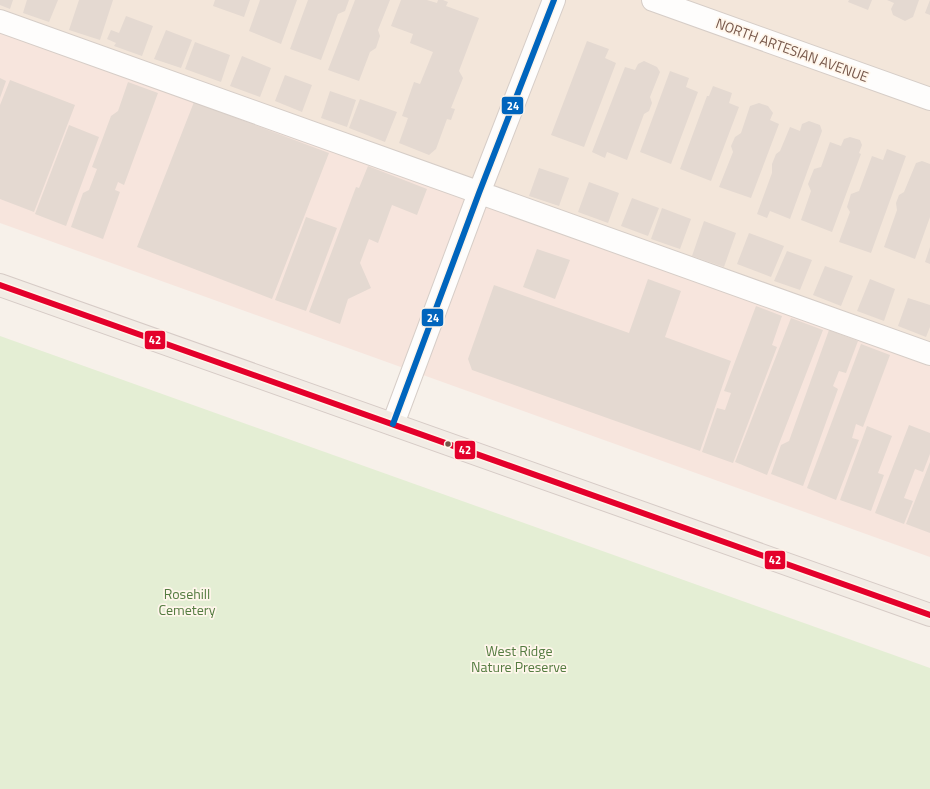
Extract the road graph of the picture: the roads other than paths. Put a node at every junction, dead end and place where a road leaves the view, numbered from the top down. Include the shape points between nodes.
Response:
1 (554, 0) edge
2 (653, 0) edge
3 (0, 21) edge
4 (930, 99) edge
5 (479, 193) junction
6 (0, 285) edge
7 (930, 354) edge
8 (393, 424) junction
9 (930, 614) edge

1 - 5 street
2 - 4 street, NORTH ARTESIAN AVENUE
3 - 5 street
5 - 7 street
5 - 8 street
6 - 8 main road
8 - 9 main road

